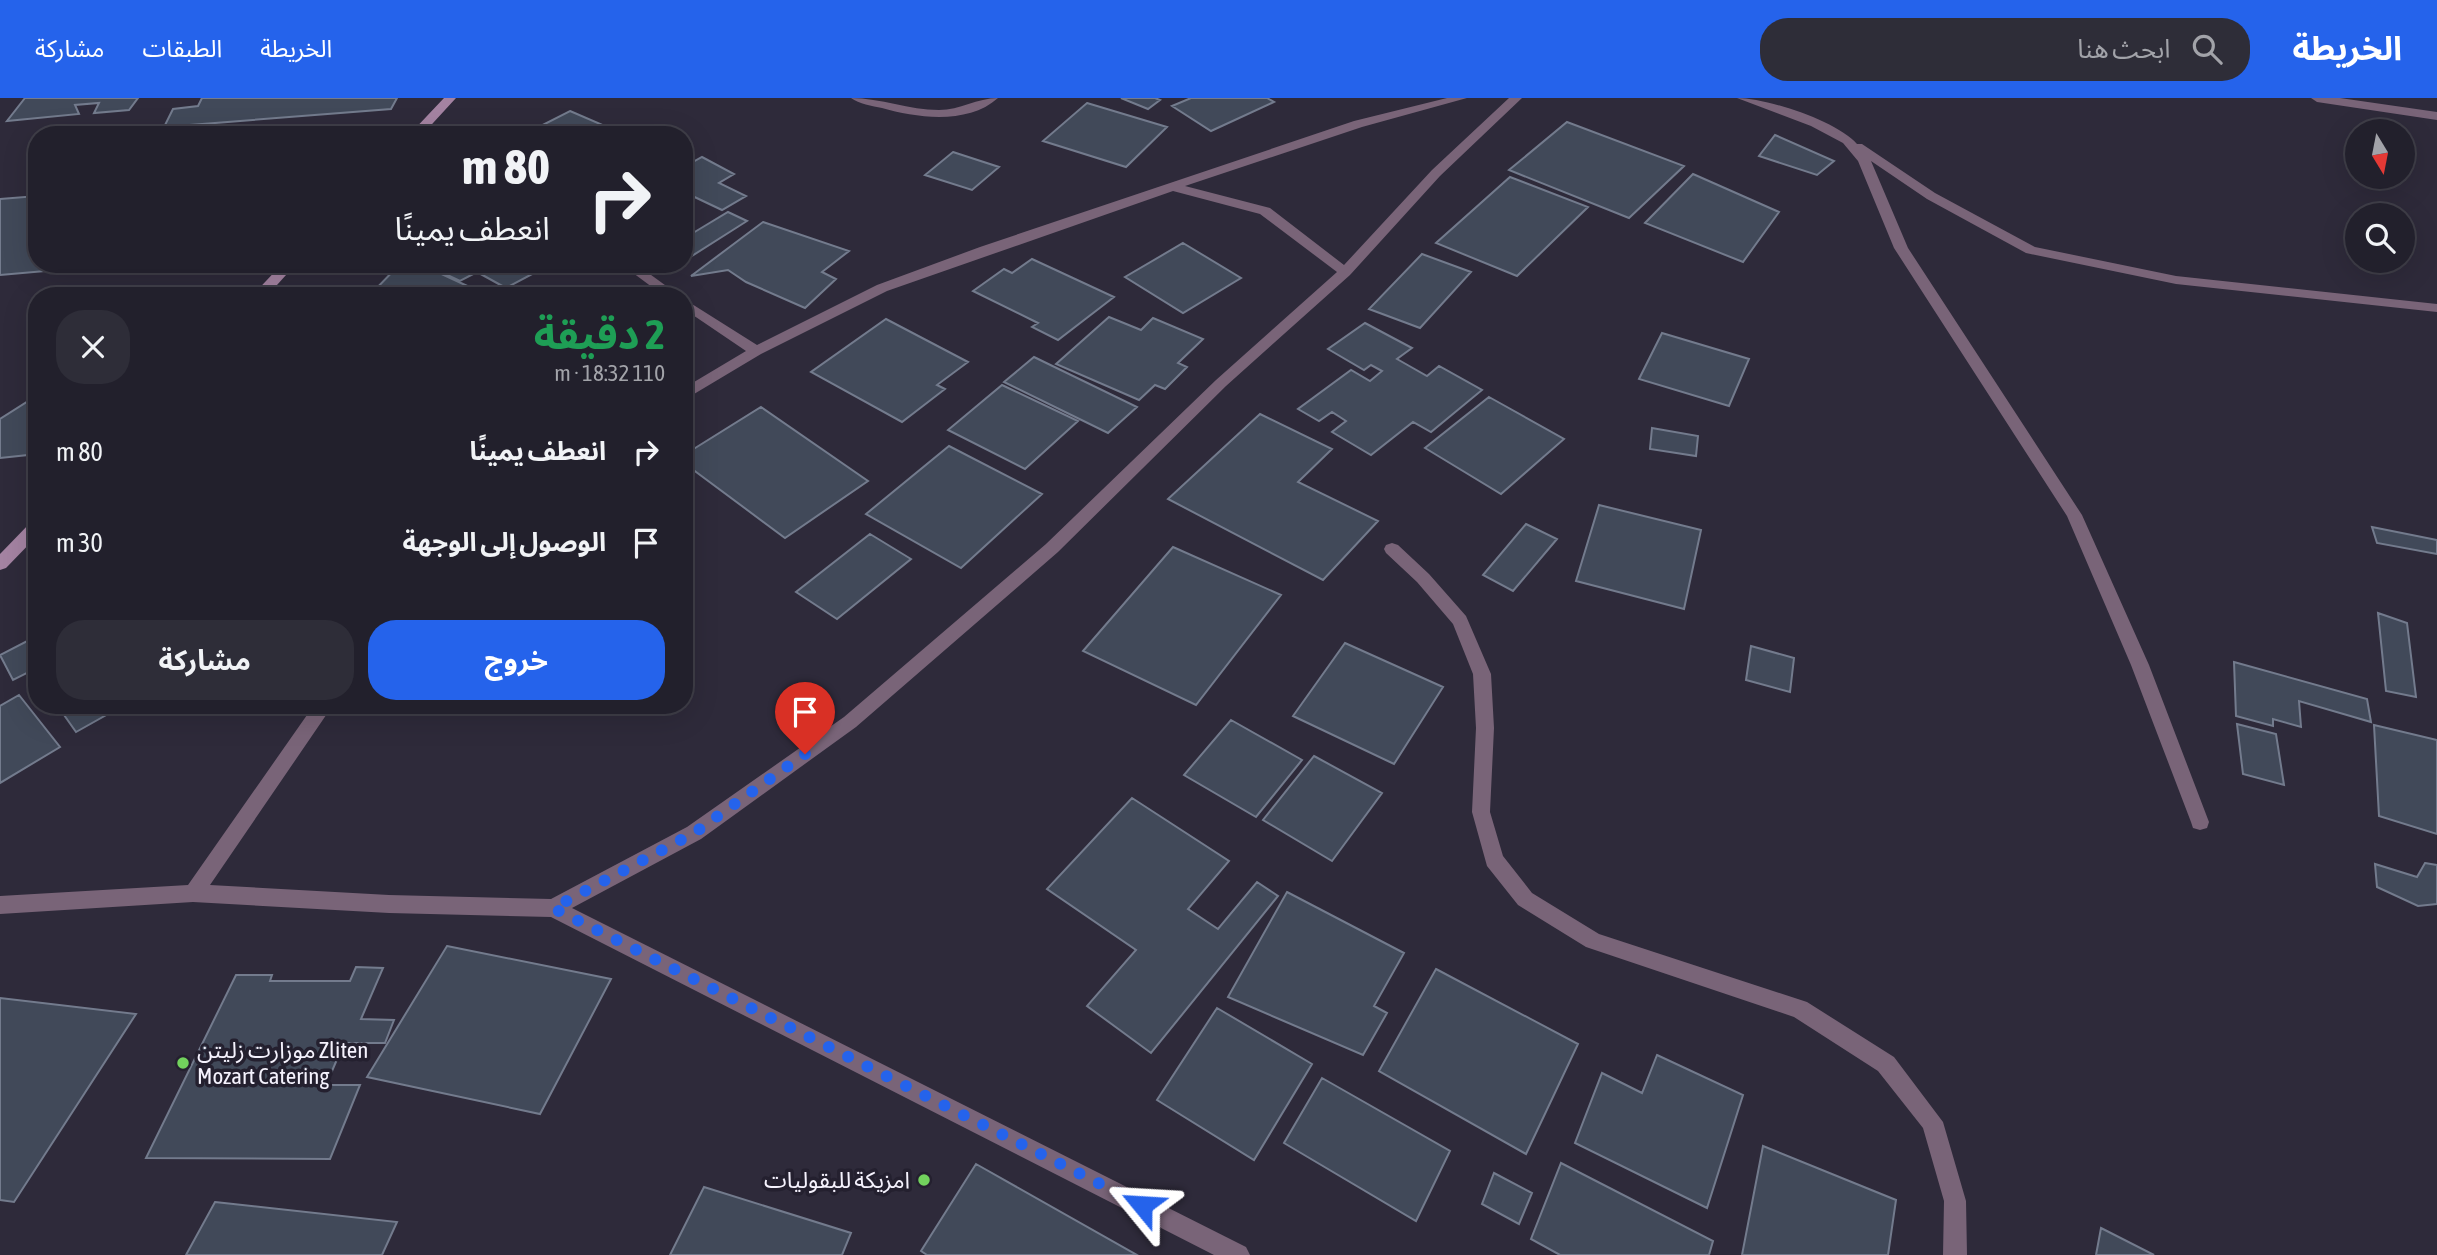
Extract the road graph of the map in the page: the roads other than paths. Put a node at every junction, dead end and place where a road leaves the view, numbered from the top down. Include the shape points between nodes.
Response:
1 (450, 98) edge
2 (857, 98) edge
3 (992, 98) edge
4 (1461, 98) edge
5 (1516, 98) edge
6 (1743, 98) edge
7 (2317, 98) edge
8 (2437, 116) edge
9 (424, 126) edge
10 (1847, 140) junction
11 (1171, 186) junction
12 (1345, 272) junction
13 (282, 273) edge
14 (640, 273) edge
15 (268, 287) edge
16 (660, 287) edge
17 (2437, 308) edge
18 (693, 309) edge
19 (756, 351) junction
20 (693, 390) edge
21 (28, 535) edge
22 (1392, 550) dead end
23 (0, 564) edge
24 (318, 714) edge
25 (2200, 822) dead end
26 (193, 893) junction
27 (0, 905) edge
28 (553, 908) junction
29 (1238, 1255) edge
30 (1955, 1255) edge

1 - 9 street
2 - 3 street via 903,111 942,115 976,108
4 - 11 street via 1358,124
5 - 12 street via 1436,173
6 - 10 street via 1815,123
7 - 8 street
10 - 17 street via 1931,196 2031,250 2176,280
10 - 25 street via 1864,160 1901,248 2074,515 2140,665
11 - 12 street via 1265,211
11 - 19 street via 882,288
12 - 28 street via 1221,383 1052,548 850,722 694,833
13 - 15 street
14 - 16 street
18 - 19 street
19 - 20 street
21 - 23 street
22 - 30 street via 1460,621 1482,674 1481,812 1494,860 1525,899 1593,941 1800,1009 1886,1064 1932,1122 1955,1201
24 - 26 street
26 - 27 street
26 - 28 street
28 - 29 street

